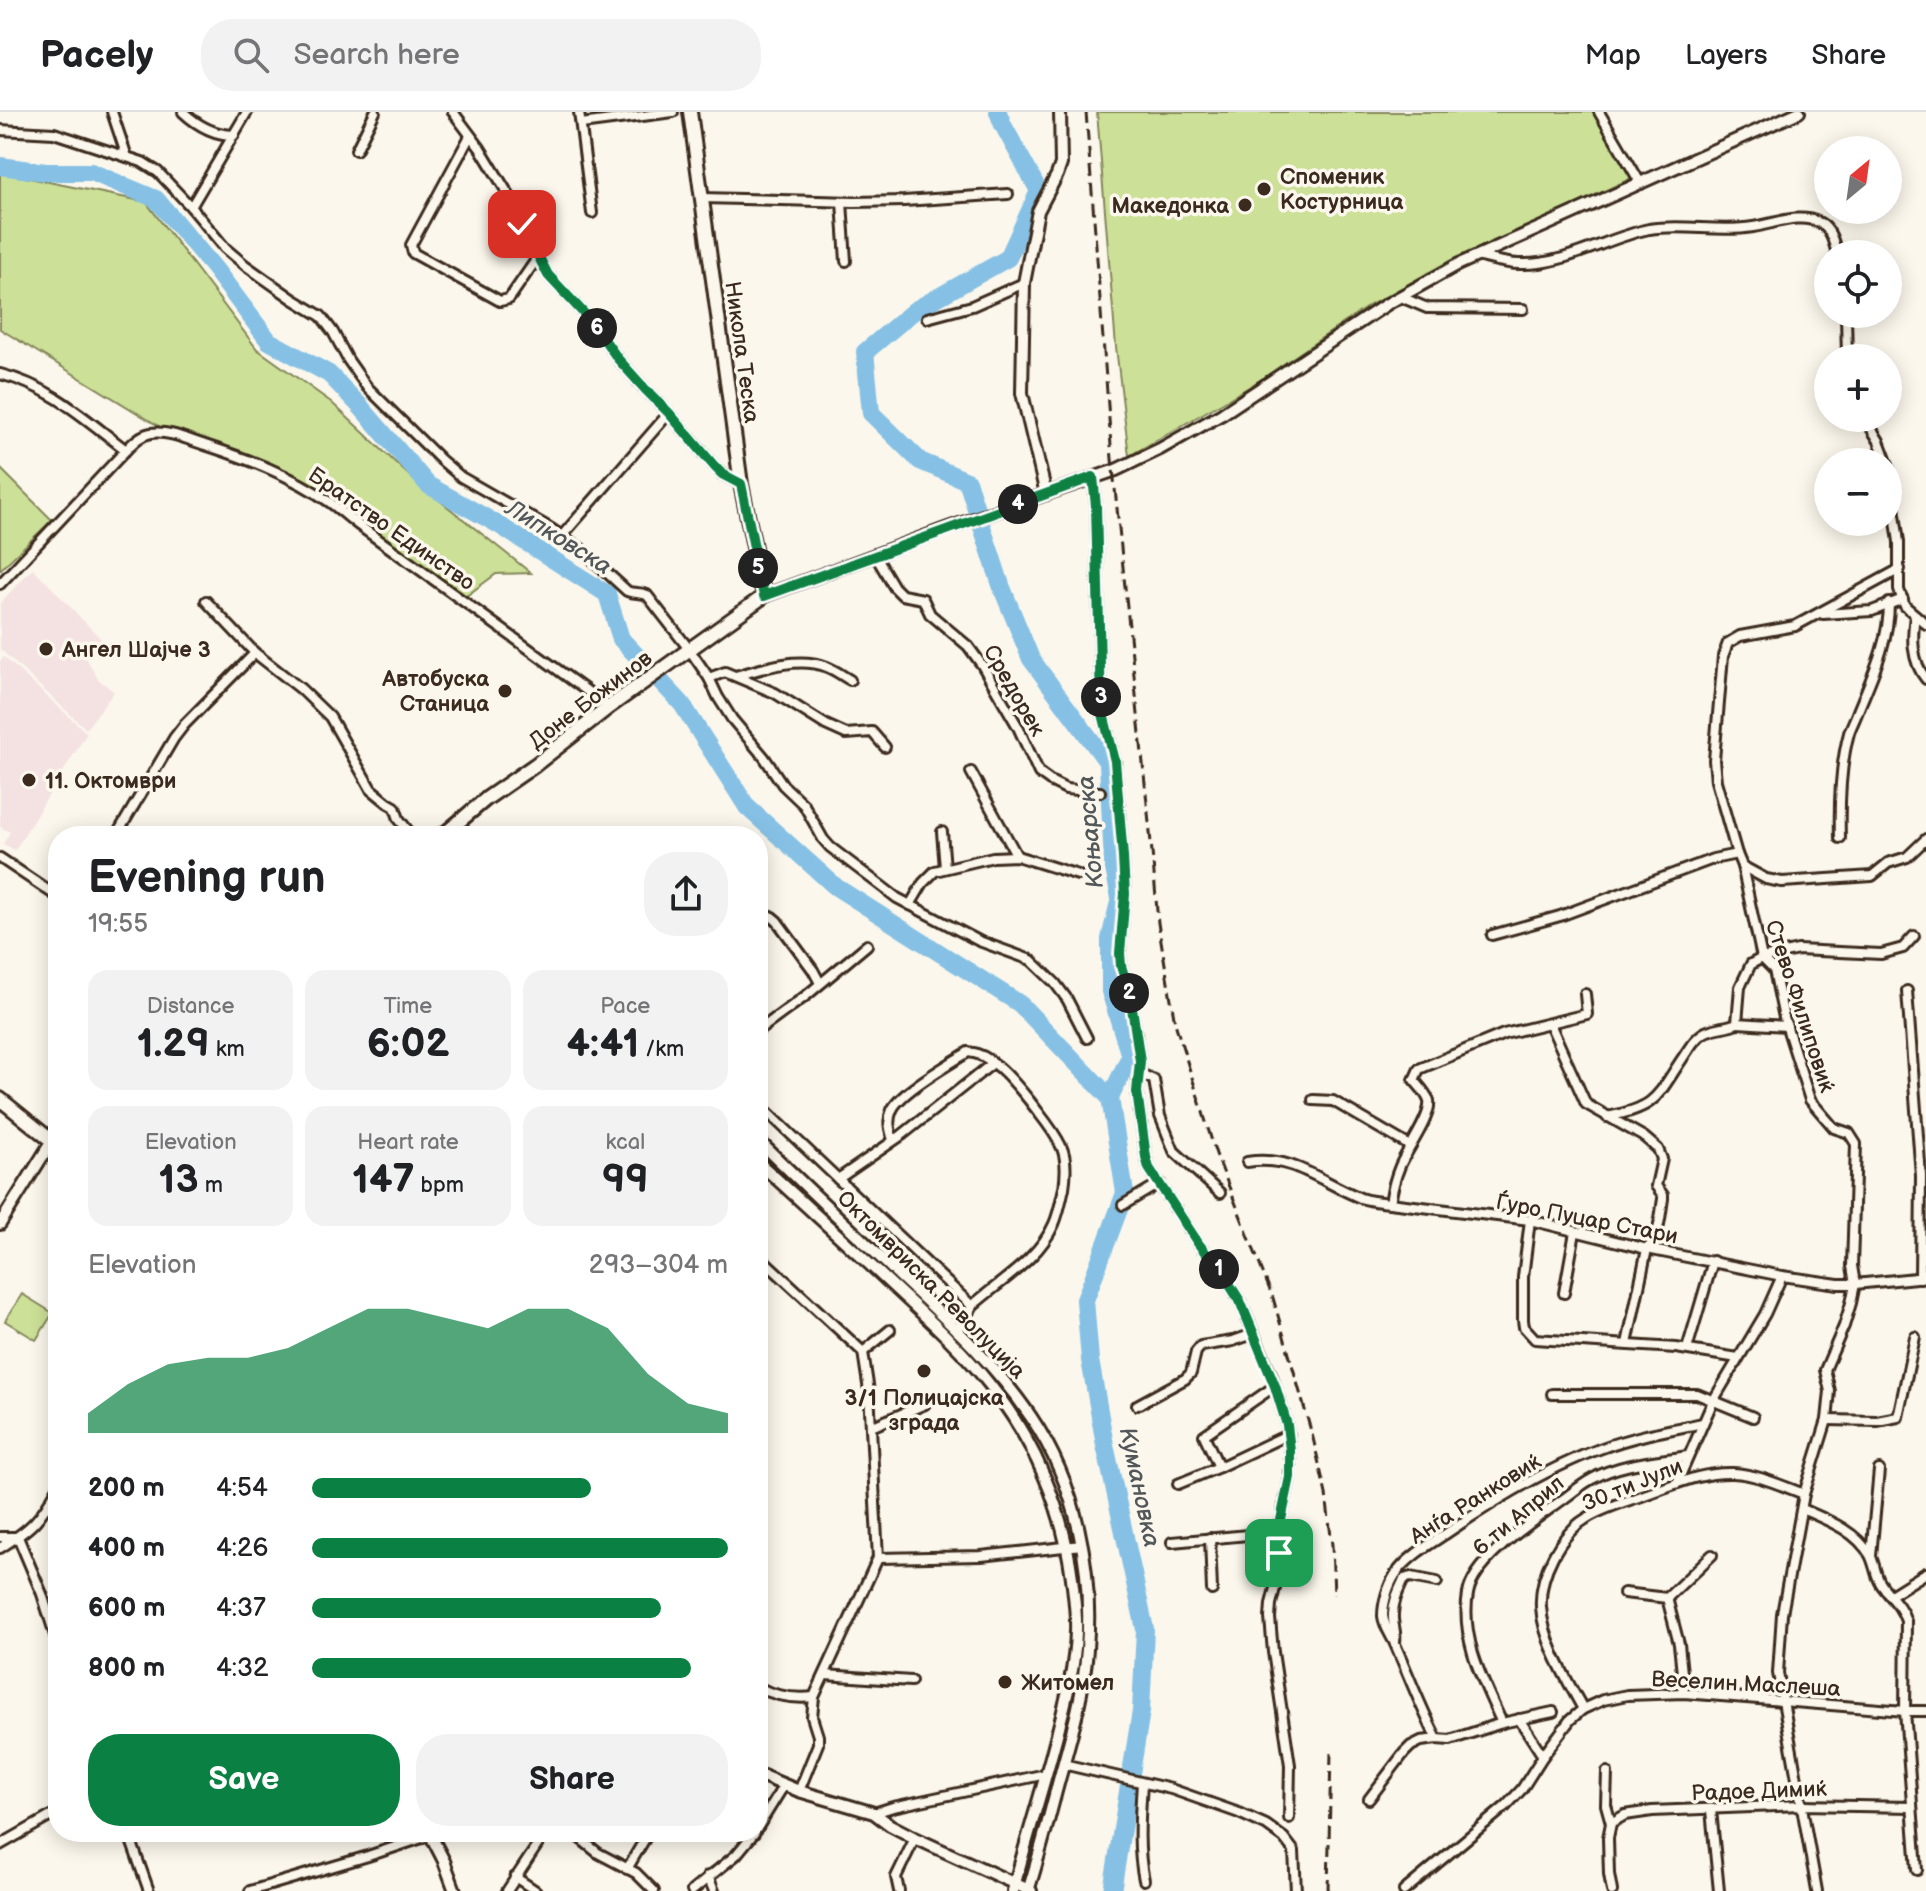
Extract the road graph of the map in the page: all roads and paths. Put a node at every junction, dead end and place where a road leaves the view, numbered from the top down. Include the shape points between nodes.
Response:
1 (112, 112) edge
2 (183, 112) edge
3 (247, 112) edge
4 (375, 112) edge
5 (453, 112) edge
6 (579, 112) edge
7 (673, 112) edge
8 (690, 112) edge
9 (1060, 112) edge
10 (1599, 112) edge
11 (1799, 112) edge
12 (581, 124) junction
13 (0, 130) edge
14 (234, 135) junction
15 (470, 136) junction
16 (356, 150) dead end
17 (127, 157) junction
18 (1641, 184) junction
19 (1008, 194) dead end
20 (702, 198) junction
21 (842, 202) junction
22 (191, 207) junction
23 (592, 213) dead end
24 (1833, 240) edge
25 (1476, 256) junction
26 (538, 257) junction
27 (846, 261) dead end
28 (1024, 283) junction
29 (1401, 297) junction
30 (1523, 309) dead end
31 (927, 318) dead end
32 (0, 374) edge
33 (669, 413) junction
34 (126, 450) junction
35 (1093, 477) junction
36 (741, 484) junction
37 (1046, 494) junction
38 (562, 536) junction
39 (1898, 536) edge
40 (875, 555) junction
41 (1900, 569) junction
42 (0, 584) edge
43 (764, 596) junction
44 (1903, 599) junction
45 (206, 601) dead end
46 (1889, 603) junction
47 (1819, 614) junction
48 (1915, 615) junction
49 (1926, 623) edge
50 (689, 649) junction
51 (255, 653) junction
52 (735, 676) junction
53 (709, 678) junction
54 (1926, 679) edge
55 (850, 680) dead end
56 (609, 707) junction
57 (885, 747) dead end
58 (971, 772) dead end
59 (1100, 792) dead end
60 (122, 826) edge
61 (404, 826) edge
62 (454, 826) edge
63 (942, 832) dead end
64 (1840, 838) dead end
65 (1926, 839) edge
66 (1737, 854) junction
67 (1017, 856) junction
68 (0, 858) edge
69 (1742, 866) junction
70 (945, 868) junction
71 (1078, 875) dead end
72 (48, 890) edge
73 (910, 905) junction
74 (768, 916) edge
75 (1492, 935) dead end
76 (1914, 936) dead end
77 (867, 945) dead end
78 (1762, 958) junction
79 (820, 983) junction
80 (1907, 991) dead end
81 (1585, 994) dead end
82 (768, 1023) edge
83 (1737, 1023) junction
84 (1550, 1024) junction
85 (1787, 1026) junction
86 (1087, 1038) dead end
87 (993, 1063) junction
88 (1139, 1073) junction
89 (0, 1099) edge
90 (1313, 1100) dead end
91 (768, 1112) edge
92 (1607, 1117) junction
93 (48, 1133) edge
94 (893, 1140) junction
95 (1410, 1146) junction
96 (48, 1149) edge
97 (768, 1150) edge
98 (1247, 1162) dead end
99 (768, 1171) edge
100 (838, 1179) junction
101 (1160, 1183) junction
102 (1220, 1193) dead end
103 (1390, 1203) junction
104 (1123, 1205) dead end
105 (1530, 1220) junction
106 (0, 1224) edge
107 (1575, 1232) junction
108 (1647, 1249) junction
109 (1713, 1261) junction
110 (768, 1264) edge
111 (1782, 1276) junction
112 (1923, 1277) edge
113 (1855, 1284) junction
114 (1564, 1293) dead end
115 (972, 1306) junction
116 (890, 1330) dead end
117 (957, 1330) junction
118 (1253, 1334) junction
119 (1915, 1337) dead end
120 (1627, 1344) junction
121 (1687, 1349) junction
122 (863, 1352) junction
123 (1738, 1358) junction
124 (1275, 1386) junction
125 (1552, 1394) dead end
126 (1713, 1401) junction
127 (925, 1404) dead end
128 (1137, 1405) dead end
129 (1753, 1417) dead end
130 (1827, 1420) junction
131 (1703, 1423) junction
132 (871, 1427) junction
133 (1289, 1434) junction
134 (1688, 1456) junction
135 (1219, 1467) junction
136 (1879, 1470) dead end
137 (1677, 1483) junction
138 (1178, 1484) dead end
139 (1804, 1494) junction
140 (48, 1504) edge
141 (1802, 1509) junction
142 (1281, 1532) junction
143 (0, 1537) edge
144 (18, 1537) junction
145 (1210, 1538) junction
146 (1172, 1542) dead end
147 (1082, 1545) junction
148 (1068, 1547) junction
149 (0, 1548) edge
150 (1712, 1555) dead end
151 (1871, 1557) junction
152 (878, 1558) junction
153 (1926, 1573) edge
154 (1437, 1582) dead end
155 (1212, 1590) dead end
156 (1624, 1593) dead end
157 (1891, 1595) junction
158 (1667, 1598) junction
159 (48, 1610) edge
160 (1394, 1643) junction
161 (825, 1675) junction
162 (911, 1681) dead end
163 (768, 1691) edge
164 (1684, 1693) junction
165 (814, 1697) junction
166 (1782, 1701) junction
167 (1583, 1709) junction
168 (1905, 1711) junction
169 (1926, 1711) edge
170 (1553, 1712) dead end
171 (1519, 1719) junction
172 (1502, 1723) junction
173 (1437, 1739) junction
174 (1543, 1756) junction
175 (1063, 1764) junction
176 (1607, 1772) dead end
177 (1046, 1774) junction
178 (768, 1778) edge
179 (1142, 1783) junction
180 (784, 1785) junction
181 (799, 1791) junction
182 (1369, 1799) dead end
183 (1802, 1805) junction
184 (1911, 1807) junction
185 (1711, 1810) junction
186 (768, 1812) edge
187 (874, 1813) junction
188 (48, 1818) edge
189 (1289, 1818) dead end
190 (1611, 1823) junction
191 (915, 1838) junction
192 (132, 1842) edge
193 (402, 1842) edge
194 (434, 1842) edge
195 (539, 1842) edge
196 (584, 1842) edge
197 (643, 1842) edge
198 (747, 1842) edge
199 (0, 1845) edge
200 (627, 1869) junction
201 (1917, 1870) dead end
202 (708, 1876) junction
203 (515, 1877) junction
204 (1144, 1880) dead end
205 (1013, 1888) edge
206 (651, 1890) edge
207 (149, 1891) edge
208 (250, 1891) edge
209 (455, 1891) edge
210 (507, 1891) edge
211 (536, 1891) edge
212 (692, 1891) edge
213 (714, 1891) edge
214 (899, 1891) edge
215 (1029, 1891) edge
216 (1296, 1891) edge
217 (1404, 1891) edge
218 (1612, 1891) edge
219 (1719, 1891) edge
220 (1817, 1891) edge

1 - 17 street
2 - 14 street via 194,123
3 - 14 street
4 - 16 street
5 - 15 street
6 - 12 street
7 - 12 street
8 - 20 main road, Никола Теска
9 - 28 street via 1061,164 1038,211
10 - 18 street
11 - 18 street
12 - 23 street
13 - 17 street via 54,133
14 - 22 street
15 - 26 street via 510,197
15 - 26 street via 411,245 413,253 500,301 509,299
17 - 22 street via 158,172
18 - 25 street
19 - 21 street
20 - 21 street
20 - 36 main road, Никола Теска
21 - 27 street
22 - 38 street via 245,265 321,316 367,387 441,460
24 - 25 street via 1827,228 1807,219 1732,230 1649,229 1541,263
25 - 29 street
26 - 33 street via 618,359
28 - 31 street
28 - 37 street via 1022,393
29 - 30 street via 1427,308
29 - 35 street via 1222,414 1160,449
32 - 34 street via 46,390
33 - 36 street via 722,474
33 - 38 street
34 - 42 street, Братство Единство
34 - 56 street, Братство Единство via 139,438 159,433 217,449 297,482
35 - 37 street
35 - 88 street via 1101,706 1116,772 1125,894 1121,966 1130,994
36 - 43 main road, Никола Теска
37 - 40 street
38 - 50 street via 627,591 647,595
39 - 41 street
40 - 43 street
40 - 59 street, Средорек via 902,595 923,599 930,614 968,646 1005,702 1039,773 1066,789
41 - 44 street
41 - 47 street
43 - 50 main road, Доне Божинов
44 - 46 street
44 - 48 street
45 - 51 street
46 - 47 street via 1872,611
46 - 64 street via 1880,659 1849,733
47 - 66 street, Стево Филиповиќ via 1795,626 1740,636 1728,643 1723,656 1714,760
48 - 49 street
48 - 54 street via 1911,639
50 - 53 street
50 - 56 main road, Доне Божинов
51 - 60 street via 184,725
51 - 61 street via 330,717 371,789 395,807
52 - 53 street via 725,672
52 - 55 street via 806,663 825,666
52 - 57 street via 846,734 872,732
53 - 73 street via 732,719 804,805 830,847
56 - 62 main road, Доне Божинов
58 - 67 street
63 - 70 street
65 - 69 street via 1907,857 1872,876 1782,882
66 - 69 street, Стево Филиповиќ
66 - 75 street
67 - 70 street
67 - 71 street
68 - 72 street
69 - 78 street, Стево Филиповиќ
70 - 73 street via 923,883
73 - 86 street via 979,941 1031,960 1067,999
74 - 79 street
76 - 78 street via 1903,948 1881,954 1798,950
77 - 79 street
78 - 83 street via 1751,964 1740,987
78 - 85 street, Стево Филиповиќ via 1774,970
79 - 82 street
80 - 112 street
81 - 84 street via 1587,1014
83 - 85 street
83 - 92 street via 1695,1039 1659,1096 1647,1105
84 - 92 street via 1586,1104
84 - 95 street via 1504,1034 1419,1069 1414,1080 1429,1106
85 - 113 street, Стево Филиповиќ via 1810,1100 1856,1144
87 - 94 street
87 - 94 street via 968,1052 906,1094 893,1108
87 - 115 street via 1060,1143 1065,1183 1044,1242
88 - 101 street via 1146,1157
88 - 102 street via 1154,1080 1174,1151
89 - 93 main road
90 - 95 street via 1333,1101
91 - 100 street
92 - 108 street via 1644,1137 1662,1159 1656,1186 1663,1199 1655,1242
94 - 100 street
95 - 103 street
96 - 106 street
97 - 117 street, Октомвриска Револуција
98 - 103 street, Ѓуро Пуцар Стари via 1298,1167 1358,1198
99 - 148 street, Октомвриска Револуција via 923,1314 988,1382 1042,1470
100 - 115 street
101 - 104 street
101 - 118 street via 1240,1301
103 - 105 street, Ѓуро Пуцар Стари
105 - 107 street, Ѓуро Пуцар Стари
105 - 120 street via 1524,1327 1535,1339
107 - 108 street, Ѓуро Пуцар Стари
107 - 114 street
108 - 109 street, Ѓуро Пуцар Стари
108 - 120 street
109 - 111 street, Ѓуро Пуцар Стари
109 - 121 street
110 - 122 street
111 - 113 street, Ѓуро Пуцар Стари
111 - 123 street
112 - 113 street, Ѓуро Пуцар Стари
113 - 130 street, Стево Филиповиќ via 1825,1370 1830,1391
115 - 117 street
116 - 122 street
117 - 147 street, Октомвриска Револуција via 1032,1419 1061,1473
118 - 124 street
118 - 128 street via 1201,1346 1185,1379
119 - 130 street via 1898,1417
120 - 121 street
121 - 123 street
122 - 132 street
123 - 126 street
124 - 133 street
124 - 135 street via 1204,1435
125 - 126 street via 1697,1394
126 - 129 street
126 - 131 street
127 - 132 street
130 - 139 street, Стево Филиповиќ
131 - 134 street
131 - 160 street, Анѓа Ранковиќ via 1631,1439 1568,1461 1428,1545 1393,1578 1385,1601 1383,1619
132 - 152 street
133 - 135 street
133 - 142 street via 1290,1477
134 - 137 street
134 - 172 street, 6 ти Април via 1593,1478 1516,1535 1479,1570 1468,1590 1465,1616 1472,1652
135 - 138 street
136 - 151 street
137 - 139 street, 30 ти Јули via 1737,1473
137 - 167 street, 30 ти Јули via 1585,1519 1553,1559 1541,1607 1562,1671
139 - 141 street, Стево Филиповиќ
140 - 144 street
141 - 151 street via 1844,1528
141 - 166 street, Стево Филиповиќ via 1782,1614
142 - 145 street
142 - 189 street via 1270,1618 1290,1765
143 - 144 street
144 - 149 street
144 - 159 street
145 - 146 street
145 - 155 street
147 - 148 street
147 - 175 street, Октомвриска Револуција via 1089,1602 1087,1652
148 - 152 street
148 - 177 street, Октомвриска Револуција via 1074,1654
150 - 158 street
151 - 157 street via 1880,1583
152 - 161 street
153 - 157 street
154 - 160 street via 1404,1579 1392,1615
156 - 158 street
157 - 168 street via 1906,1621
158 - 164 street
160 - 173 street, Анѓа Ранковиќ
161 - 162 street
161 - 165 street
163 - 165 street via 795,1699
164 - 166 street, Веселин Маслеша
164 - 167 street, Веселин Маслеша via 1627,1695
165 - 181 street via 818,1744
166 - 168 street, Веселин Маслеша
166 - 183 street, Стево Филиповиќ
167 - 174 street, Веселин Маслеша
168 - 169 street, Веселин Маслеша
168 - 184 street
170 - 171 street
171 - 172 street
171 - 174 street
172 - 173 street via 1450,1740
173 - 182 street via 1411,1746
174 - 217 street, Веселин Маслеша via 1506,1806
175 - 179 street
175 - 215 street, Октомвриска Револуција
176 - 190 street
177 - 187 street
177 - 205 street, Октомвриска Револуција
178 - 180 street
179 - 204 street
179 - 216 street via 1182,1792 1266,1825 1294,1851
180 - 181 street
180 - 186 street
181 - 187 street
183 - 184 street, Радое Димиќ
183 - 185 street, Радое Димиќ
183 - 220 street, Стево Филиповиќ
184 - 201 street
185 - 190 street, Радое Димиќ via 1652,1811
185 - 219 street
187 - 191 street
188 - 199 street
190 - 218 street
191 - 205 street
191 - 214 street via 896,1877
192 - 207 street
193 - 208 street
194 - 209 street
195 - 203 street
196 - 200 street
197 - 200 street
198 - 202 street
200 - 206 street
202 - 212 street
202 - 213 street
203 - 210 street
203 - 211 street
205 - 215 street

